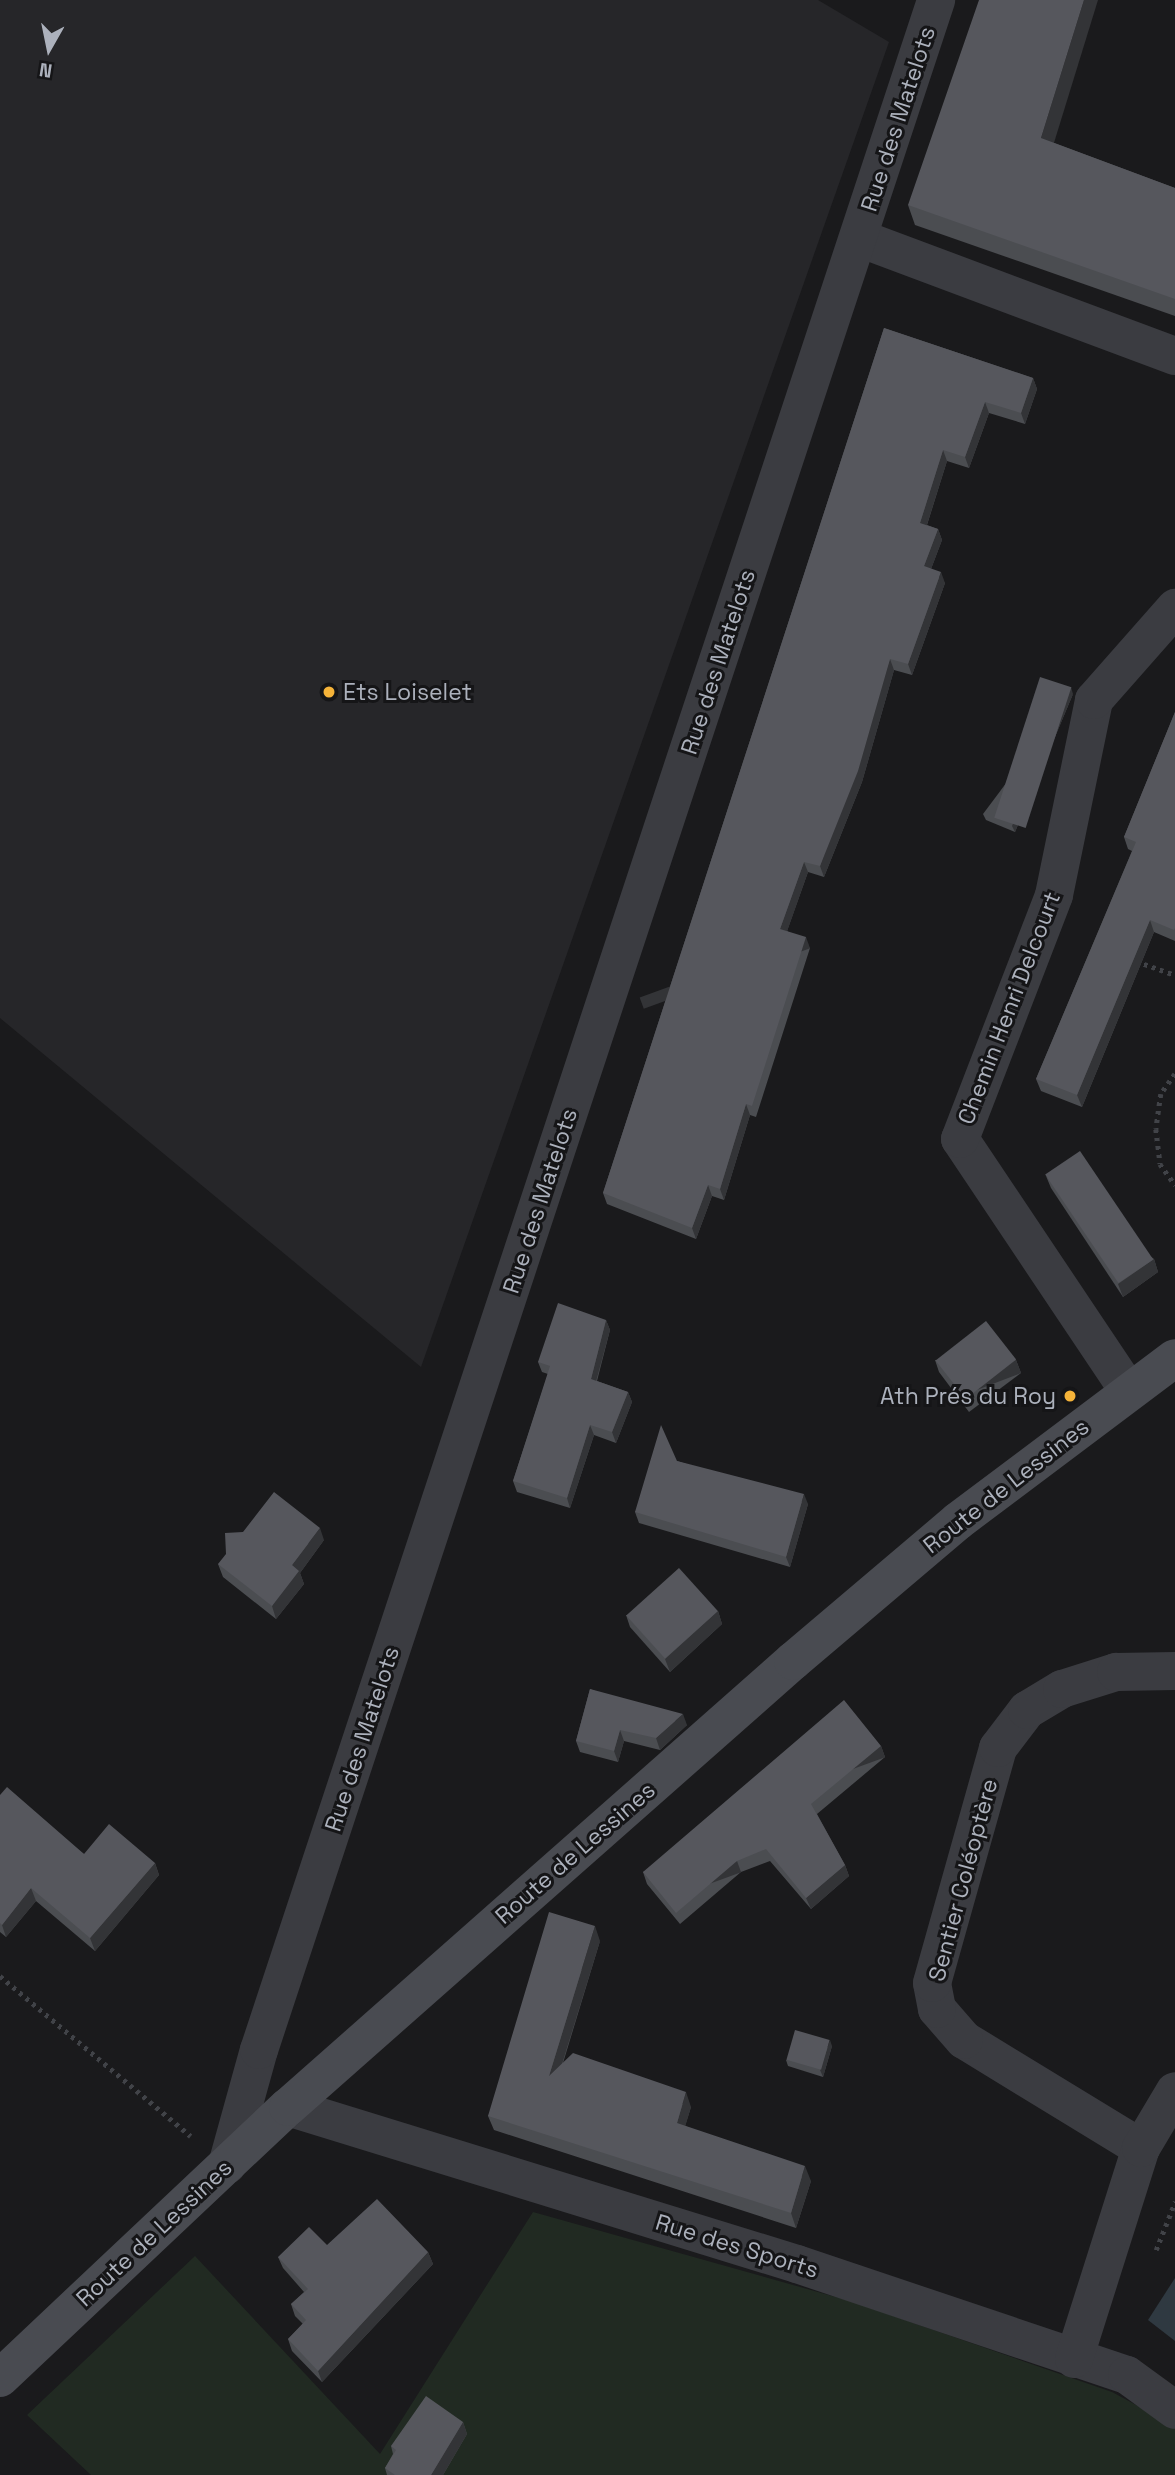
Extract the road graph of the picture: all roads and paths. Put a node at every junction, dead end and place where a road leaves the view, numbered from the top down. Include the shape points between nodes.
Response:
1 (936, 0) edge
2 (859, 238) junction
3 (1175, 356) edge
4 (1175, 608) edge
5 (1126, 957) edge
6 (1175, 975) edge
7 (1175, 1074) edge
8 (1175, 1185) edge
9 (1175, 1358) edge
10 (1128, 1390) junction
11 (1175, 1671) edge
12 (0, 1976) edge
13 (1175, 2091) edge
14 (288, 2107) junction
15 (1141, 2148) junction
16 (227, 2165) junction
17 (1074, 2360) junction
18 (0, 2378) edge
19 (1175, 2410) edge

1 - 2 street, Rue des Matelots
2 - 3 street, Rue des Matelots
2 - 16 street, Rue des Matelots via 259,2050
4 - 10 street, Chemin Henri Delcourt via 1094,700 1054,895 960,1139
5 - 6 path
7 - 8 path via 1161,1094 1156,1129 1160,1164
9 - 10 main road, Route de Lessines
10 - 14 main road, Route de Lessines via 793,1661
11 - 15 street, Sentier Coléoptère via 1116,1672 1062,1689 1027,1710 998,1748 932,1983 937,2009 964,2040
12 - 16 path
13 - 15 street
14 - 16 main road, Route de Lessines
14 - 17 street, Rue des Sports via 797,2264
15 - 17 street
16 - 18 main road, Route de Lessines
17 - 19 street, Rue des Sports via 1127,2375

